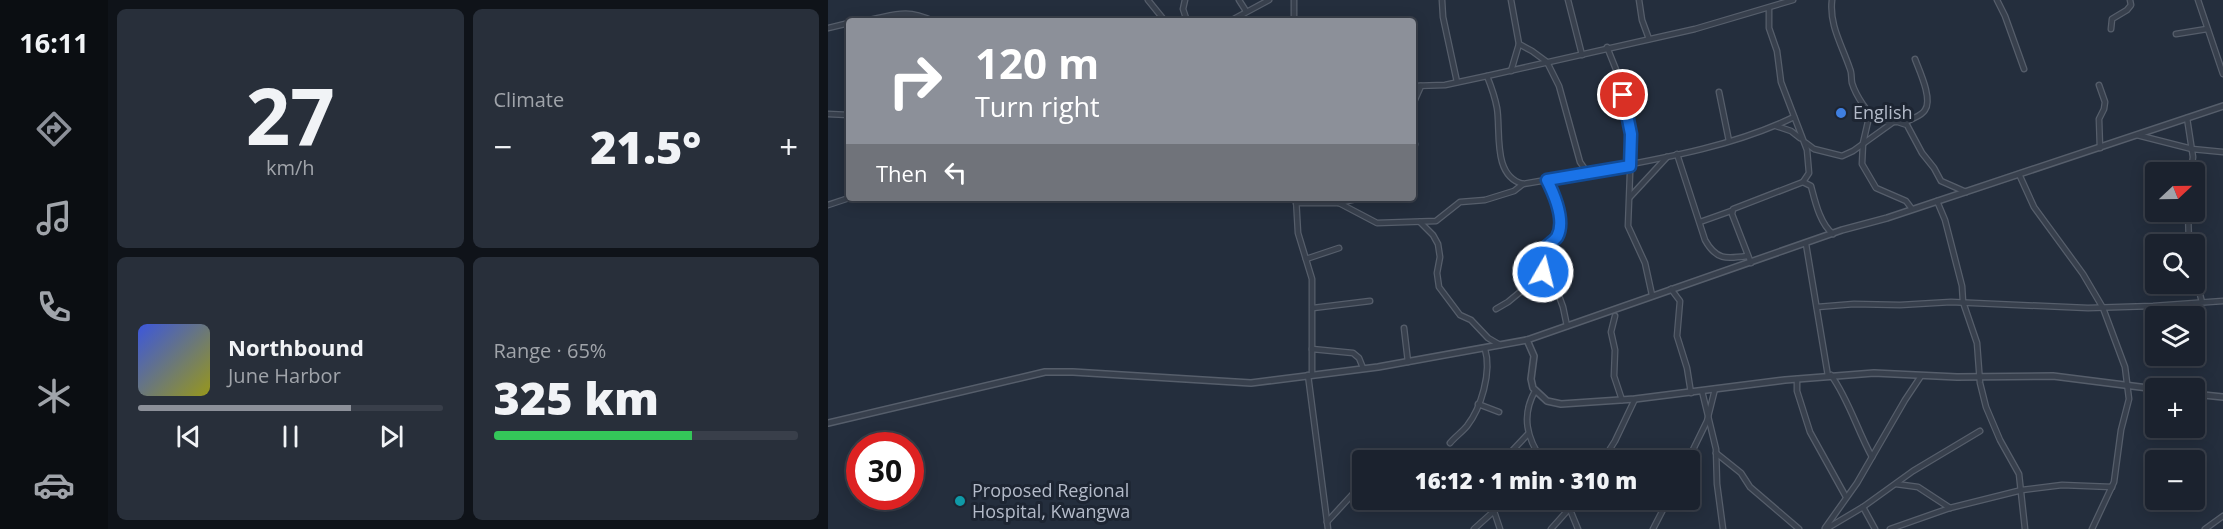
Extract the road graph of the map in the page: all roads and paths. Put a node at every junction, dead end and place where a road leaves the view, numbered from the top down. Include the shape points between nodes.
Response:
1 (1148, 0) edge
2 (1185, 0) edge
3 (1239, 0) edge
4 (1269, 0) edge
5 (1294, 0) edge
6 (1442, 0) edge
7 (1511, 0) edge
8 (1568, 0) edge
9 (1639, 0) edge
10 (1793, 0) edge
11 (1832, 0) edge
12 (1997, 0) edge
13 (2130, 0) edge
14 (2198, 0) edge
15 (1769, 8) junction
16 (1246, 11) junction
17 (916, 15) junction
18 (874, 18) edge
19 (915, 18) edge
20 (924, 18) edge
21 (1163, 18) edge
22 (1186, 18) edge
23 (1235, 18) edge
24 (1294, 18) edge
25 (846, 24) edge
26 (828, 28) edge
27 (2111, 28) dead end
28 (2207, 29) junction
29 (2176, 34) dead end
30 (1649, 39) junction
31 (1519, 44) junction
32 (1607, 47) junction
33 (1582, 55) junction
34 (1915, 59) dead end
35 (1547, 62) junction
36 (2024, 69) dead end
37 (1511, 70) junction
38 (2223, 74) edge
39 (1487, 76) junction
40 (1457, 82) junction
41 (2099, 85) dead end
42 (1416, 86) edge
43 (1421, 86) junction
44 (1719, 92) dead end
45 (1416, 97) edge
46 (2223, 106) edge
47 (1870, 113) junction
48 (828, 114) edge
49 (846, 115) edge
50 (1794, 117) junction
51 (2187, 118) junction
52 (1892, 123) junction
53 (1905, 123) junction
54 (1776, 126) junction
55 (2137, 135) junction
56 (1803, 140) junction
57 (1729, 141) junction
58 (1863, 143) junction
59 (2100, 148) junction
60 (2192, 149) junction
61 (2223, 152) edge
62 (1677, 154) junction
63 (1668, 156) junction
64 (2193, 162) edge
65 (1630, 166) junction
66 (1587, 172) junction
67 (2019, 174) junction
68 (1547, 180) junction
69 (1803, 182) junction
70 (1523, 184) junction
71 (1966, 192) junction
72 (1630, 197) junction
73 (846, 199) edge
74 (1296, 201) edge
75 (1347, 201) edge
76 (1937, 201) junction
77 (1339, 203) junction
78 (828, 205) edge
79 (1912, 209) junction
80 (1731, 212) junction
81 (1420, 222) junction
82 (1700, 222) junction
83 (1833, 234) junction
84 (1806, 244) junction
85 (1339, 248) dead end
86 (1747, 256) junction
87 (1306, 259) junction
88 (1751, 263) junction
89 (1548, 268) junction
90 (1671, 289) junction
91 (2200, 294) edge
92 (1652, 295) junction
93 (1371, 301) dead end
94 (2223, 301) edge
95 (1963, 302) junction
96 (2202, 302) junction
97 (1817, 307) junction
98 (1313, 308) junction
99 (2103, 308) junction
100 (1496, 309) dead end
101 (1615, 316) dead end
102 (1566, 326) junction
103 (1404, 328) dead end
104 (1527, 340) junction
105 (1502, 346) junction
106 (1485, 349) junction
107 (1312, 350) junction
108 (1408, 362) junction
109 (1363, 368) junction
110 (1310, 375) junction
111 (1829, 376) junction
112 (1921, 376) junction
113 (1981, 377) junction
114 (1797, 379) junction
115 (2128, 385) junction
116 (2145, 387) edge
117 (1715, 389) junction
118 (1535, 391) junction
119 (1702, 391) junction
120 (1691, 393) junction
121 (2205, 395) edge
122 (2223, 397) edge
123 (1635, 399) junction
124 (1622, 400) junction
125 (1478, 404) junction
126 (1499, 412) dead end
127 (1708, 417) junction
128 (828, 423) edge
129 (1980, 431) dead end
130 (1528, 434) junction
131 (1450, 442) dead end
132 (1512, 450) edge
133 (1537, 450) edge
134 (1609, 450) edge
135 (1693, 450) edge
136 (1716, 453) junction
137 (1872, 457) junction
138 (1896, 483) junction
139 (2112, 487) junction
140 (2022, 490) junction
141 (1352, 495) edge
142 (1846, 497) junction
143 (1863, 507) junction
144 (1950, 508) junction
145 (1569, 510) edge
146 (1572, 510) edge
147 (1663, 510) edge
148 (1494, 511) joint
149 (2223, 516) edge
150 (1327, 522) junction
151 (1328, 529) edge
152 (1474, 529) edge
153 (1500, 529) edge
154 (1551, 529) edge
155 (1578, 529) edge
156 (1653, 529) edge
157 (1723, 529) edge
158 (1799, 529) edge
159 (1825, 529) edge
160 (1875, 529) edge
161 (1890, 529) edge
162 (2025, 529) edge
163 (2092, 529) edge
164 (2205, 529) edge

1 - 21 street
2 - 22 street
3 - 16 street
4 - 16 street
5 - 24 street
6 - 40 street
7 - 31 street
8 - 33 street
9 - 30 street via 1641,20
10 - 15 street
11 - 47 street via 1831,17 1853,85
12 - 36 street
13 - 27 street via 2130,8 2112,19
14 - 28 street
15 - 30 street
15 - 50 street via 1780,82
16 - 23 street
17 - 18 street via 899,12
17 - 19 street
17 - 20 street
25 - 26 street
28 - 29 street
28 - 38 street
30 - 32 street
31 - 35 street
31 - 37 street
32 - 33 street
32 - 65 street via 1630,122
33 - 35 street
34 - 53 street via 1927,105
35 - 37 street
35 - 66 street via 1580,162
37 - 39 street
39 - 40 street
39 - 70 street via 1497,108 1500,154 1509,174
40 - 43 street
41 - 59 street via 2105,102 2100,119
42 - 43 street
43 - 45 street
44 - 57 street
46 - 51 street
47 - 52 street via 1879,122
47 - 58 street
48 - 49 street
50 - 54 street
50 - 56 street
51 - 55 street
51 - 60 street
52 - 53 street
52 - 58 street
53 - 71 street via 1941,181
54 - 56 street
54 - 57 street
55 - 59 street
55 - 60 street
56 - 58 street via 1814,149 1840,156
56 - 69 street via 1808,150 1809,173
57 - 62 street
58 - 79 street via 1862,162 1874,186 1906,201
59 - 67 street
60 - 61 street
60 - 64 street
62 - 63 street
62 - 82 street
63 - 65 street
63 - 72 street
65 - 66 street
65 - 72 street
66 - 68 street
67 - 71 street
67 - 99 street via 2034,207
68 - 70 street
68 - 89 street via 1560,224 1556,238 1546,247
69 - 80 street via 1735,207
69 - 83 street via 1811,186 1814,204
70 - 81 street via 1485,200 1460,202 1440,220
71 - 76 street
72 - 92 street via 1628,226 1645,262
73 - 78 street
74 - 77 street
74 - 87 street via 1298,233
75 - 77 street
76 - 79 street
76 - 95 street via 1962,286
77 - 81 street via 1377,223
79 - 83 street
80 - 82 street
80 - 86 street
81 - 105 street via 1438,244 1439,287 1460,315
82 - 86 street via 1706,243 1716,255
83 - 84 street
84 - 88 street
84 - 97 street
85 - 87 street
86 - 88 street
87 - 98 street via 1312,279
88 - 90 street
89 - 100 street
89 - 102 street via 1560,296
90 - 92 street
90 - 120 street via 1680,301 1677,336
91 - 96 street
92 - 102 street
93 - 98 street
94 - 96 street
95 - 97 street
95 - 99 street
95 - 113 street via 1977,343
96 - 99 street
97 - 111 street
98 - 107 street
99 - 115 street
101 - 124 street via 1611,332 1614,376
102 - 104 street
103 - 108 street
104 - 105 street
104 - 118 street via 1534,356 1531,379
105 - 106 street
106 - 108 street
106 - 125 street via 1485,377
107 - 109 street via 1353,353
107 - 110 street
108 - 109 street
109 - 110 street
110 - 128 street via 1251,383 1045,372
110 - 150 street
111 - 112 street
111 - 114 street
111 - 137 street via 1844,396
112 - 113 street
112 - 137 street
113 - 115 street via 2053,376
113 - 140 street via 1986,407 2018,469
114 - 117 street
114 - 142 street via 1810,432
115 - 116 street
115 - 139 street via 2129,399
117 - 119 street
117 - 127 street
118 - 124 street via 1547,401 1561,404
118 - 130 street via 1529,406
119 - 120 street
119 - 127 street
120 - 123 street
121 - 122 street
123 - 124 street
123 - 134 street
125 - 126 street
125 - 131 street via 1467,426
127 - 135 street
127 - 136 street
129 - 138 street
130 - 132 street
130 - 133 street
136 - 157 street
136 - 158 street
137 - 142 street
138 - 143 street
138 - 144 street via 1918,487
139 - 140 street via 2062,485
139 - 163 street
140 - 144 street
140 - 162 street
141 - 150 street
142 - 159 street
143 - 159 street
143 - 160 street
144 - 161 street
145 - 154 street
146 - 155 street
147 - 156 street
148 - 152 street
148 - 153 street
149 - 164 street
150 - 151 street

